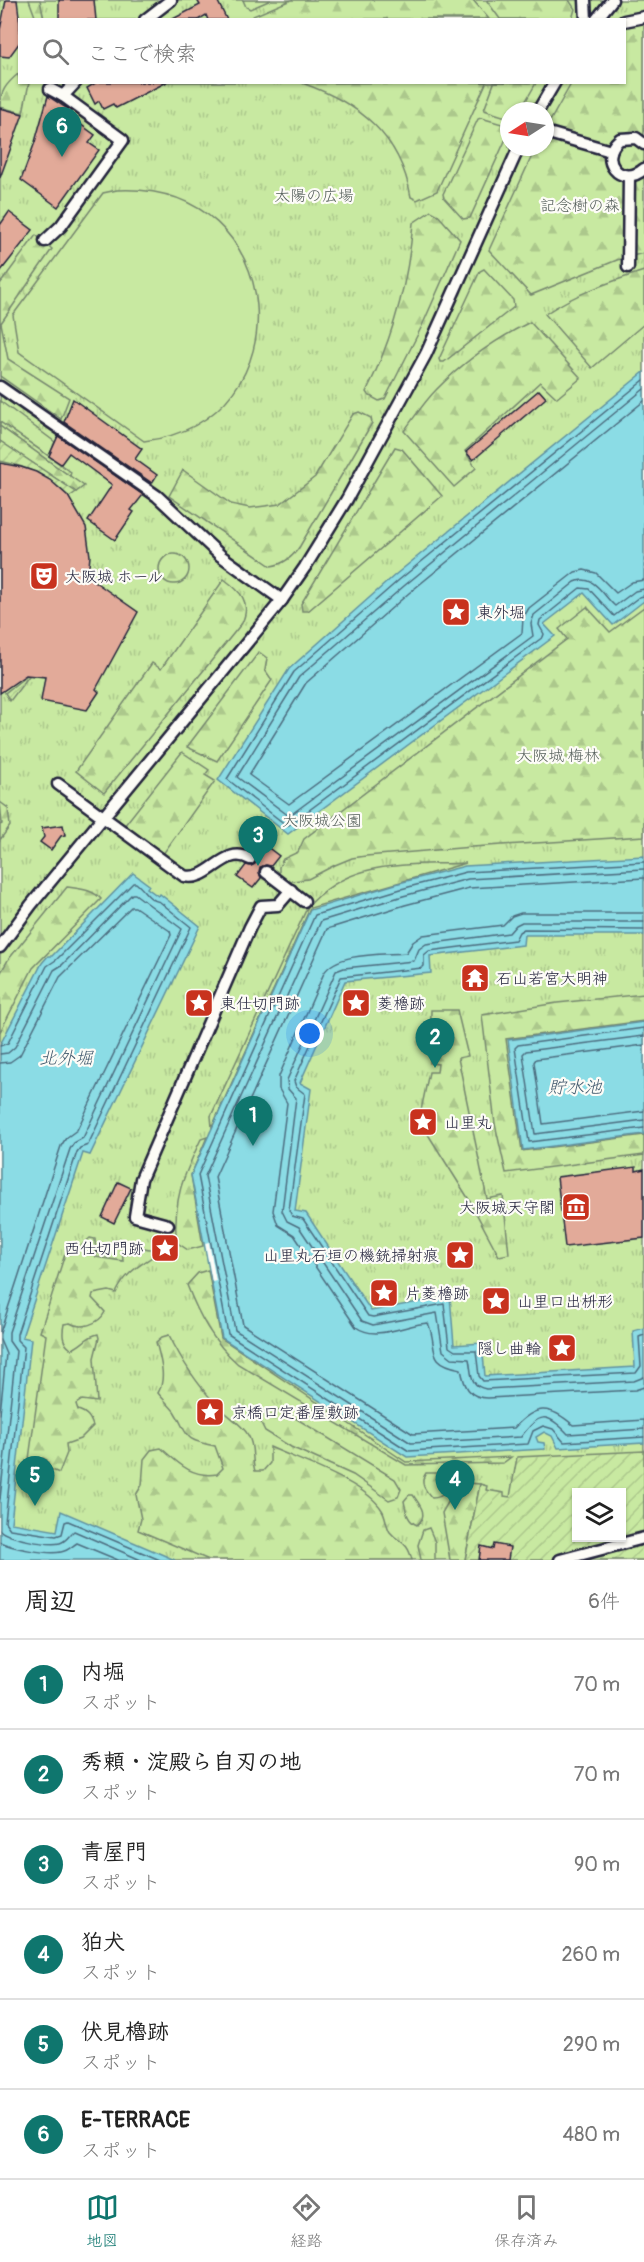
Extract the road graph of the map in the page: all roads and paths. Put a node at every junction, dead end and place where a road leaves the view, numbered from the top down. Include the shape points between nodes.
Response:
1 (171, 0) edge
2 (585, 0) edge
3 (612, 0) edge
4 (644, 17) edge
5 (148, 18) edge
6 (586, 18) edge
7 (598, 18) edge
8 (626, 21) edge
9 (74, 84) edge
10 (554, 84) edge
11 (50, 89) dead end
12 (63, 96) junction
13 (543, 102) edge
14 (554, 135) edge
15 (644, 144) edge
16 (611, 151) junction
17 (515, 156) edge
18 (644, 169) edge
19 (628, 176) junction
20 (45, 241) dead end
21 (628, 267) dead end
22 (0, 387) edge
23 (282, 600) junction
24 (58, 784) dead end
25 (103, 819) junction
26 (250, 859) dead end
27 (266, 872) dead end
28 (291, 890) junction
29 (304, 901) dead end
30 (0, 947) edge
31 (168, 1225) dead end
32 (644, 1538) edge
33 (560, 1560) edge

1 - 5 street
2 - 6 street
3 - 7 street
4 - 8 street
9 - 12 street
10 - 13 street
11 - 12 street
12 - 20 street via 123,140 61,226
14 - 16 street
15 - 16 street via 628,137 620,139
16 - 19 street via 613,168
17 - 23 street via 426,354 347,499
18 - 19 street
19 - 21 street
22 - 23 street via 157,496 221,556
23 - 25 street
24 - 25 street
25 - 26 street via 190,878 201,876 230,856
25 - 30 street
27 - 28 street
28 - 29 street
28 - 31 street via 278,905 261,906 250,927 141,1179 135,1216
32 - 33 street

